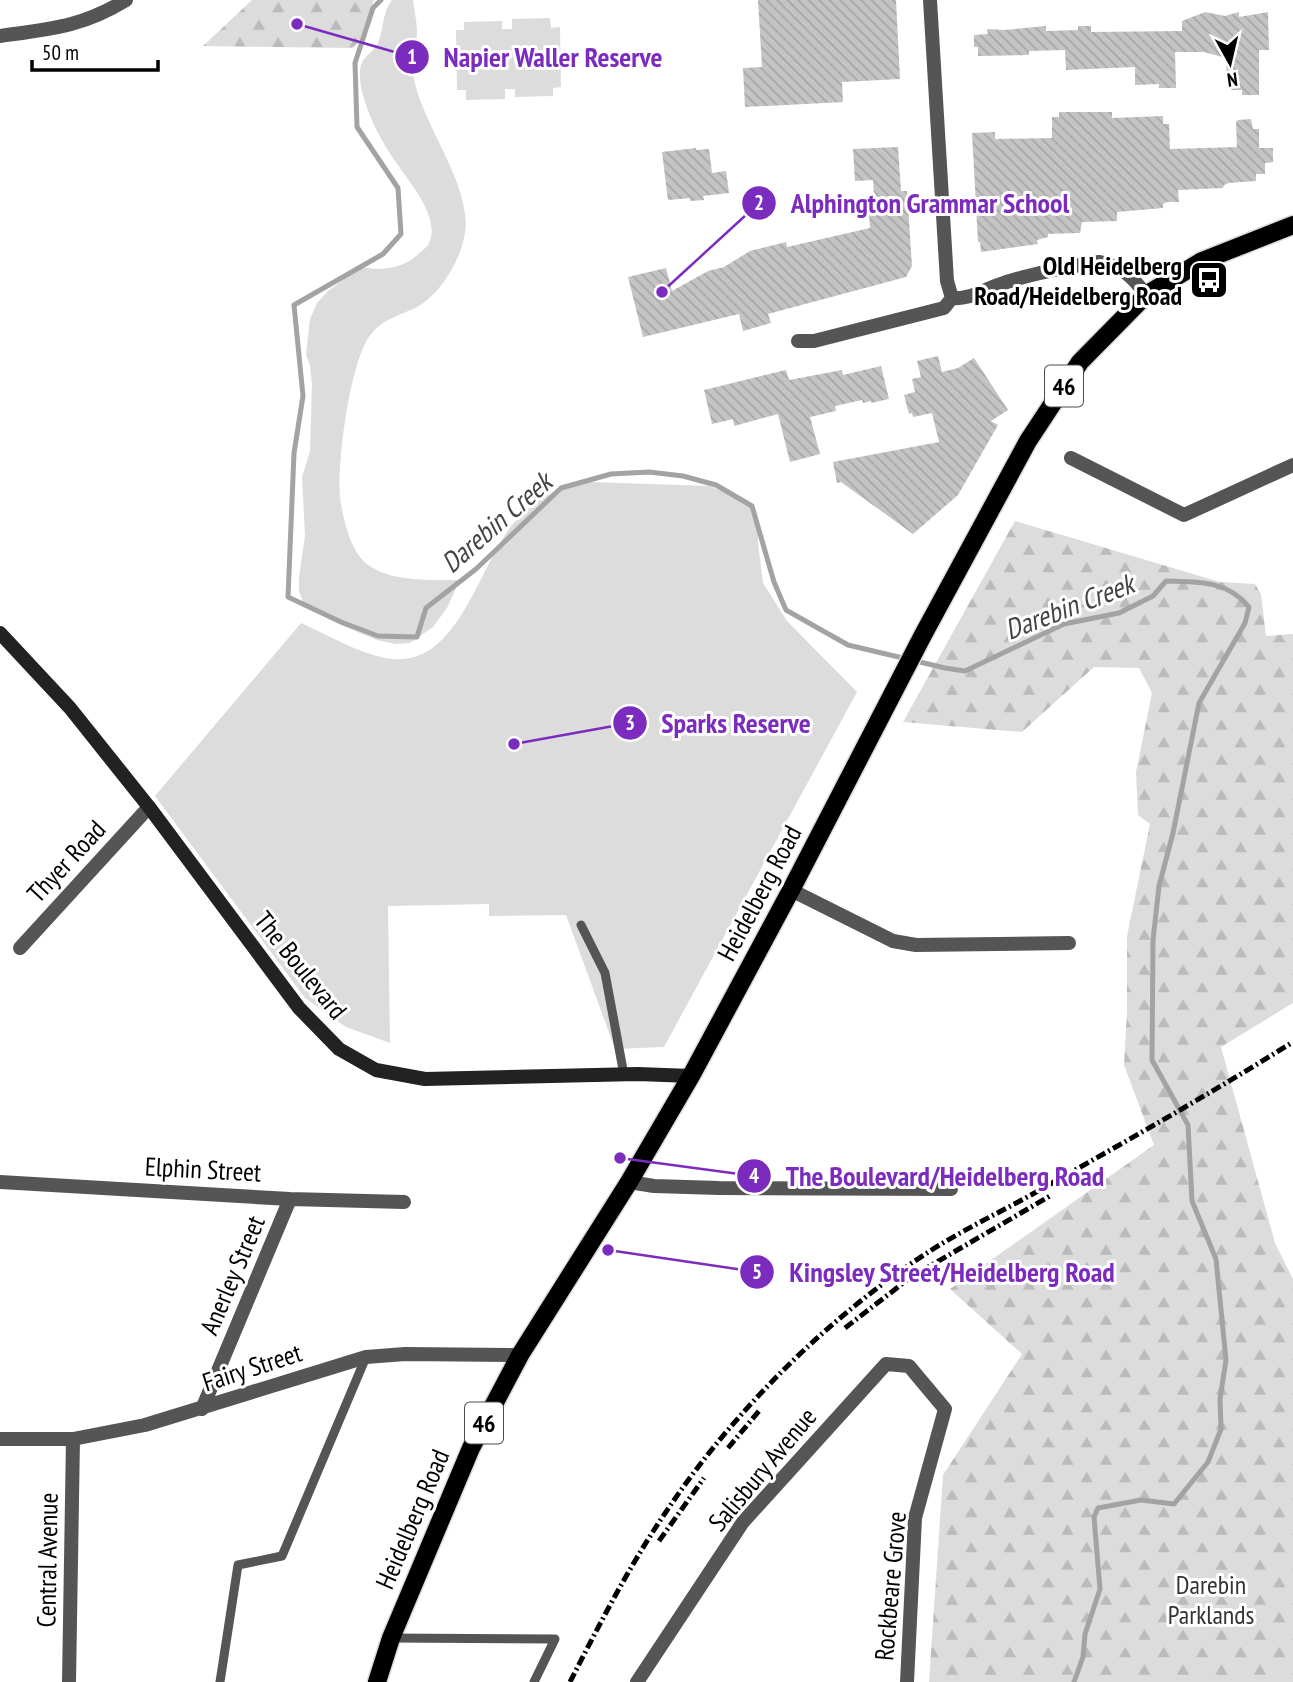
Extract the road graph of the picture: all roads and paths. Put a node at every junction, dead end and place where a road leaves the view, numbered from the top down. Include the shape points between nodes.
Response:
1 (126, 0) edge
2 (930, 0) edge
3 (0, 36) edge
4 (1293, 225) edge
5 (1146, 295) junction
6 (952, 298) junction
7 (798, 341) dead end
8 (1071, 457) dead end
9 (1293, 465) edge
10 (0, 633) edge
11 (149, 807) junction
12 (791, 890) junction
13 (581, 925) dead end
14 (1069, 943) dead end
15 (20, 948) dead end
16 (624, 1075) junction
17 (691, 1076) junction
18 (0, 1182) edge
19 (629, 1182) junction
20 (951, 1189) dead end
21 (290, 1199) junction
22 (404, 1202) dead end
23 (520, 1355) junction
24 (366, 1357) junction
25 (886, 1364) joint
26 (202, 1409) junction
27 (0, 1439) edge
28 (73, 1439) junction
29 (391, 1638) junction
30 (69, 1682) edge
31 (220, 1682) edge
32 (377, 1682) edge
33 (534, 1682) edge
34 (638, 1682) edge
35 (907, 1682) edge

1 - 3 street via 75,25
2 - 6 street via 947,281
4 - 5 main road, Heidelberg Road / 46 via 1202,261
5 - 6 street via 1133,277 1114,264 1099,262
5 - 12 main road, Heidelberg Road / 46 via 1080,362 1028,441
6 - 7 street via 944,308 814,341
8 - 9 street via 1184,515
10 - 11 street, The Boulevard via 69,708
11 - 15 street, Thyer Road
11 - 16 street, The Boulevard via 299,1008 339,1049 376,1070 425,1079
12 - 14 street via 893,941 916,945
12 - 17 main road, Heidelberg Road / 46
13 - 16 lane via 605,974
16 - 17 street, The Boulevard
17 - 19 main road, Heidelberg Road / 46
18 - 21 street, Elphin Street
19 - 20 street via 719,1188
19 - 23 main road, Heidelberg Road / 46
21 - 22 street, Elphin Street
21 - 26 street, Anerley Street
23 - 24 street, Fairy Street
23 - 29 main road, Heidelberg Road / 46 via 471,1448
24 - 26 street, Fairy Street
24 - 31 lane via 282,1556 238,1565
25 - 34 street, Salisbury Avenue via 743,1522
25 - 35 street, Rockbeare Grove via 909,1366 946,1409 915,1518
26 - 28 street, Fairy Street
27 - 28 street, Fairy Street
28 - 30 street, Central Avenue
29 - 32 main road, Heidelberg Road / 46
29 - 33 lane via 555,1639

